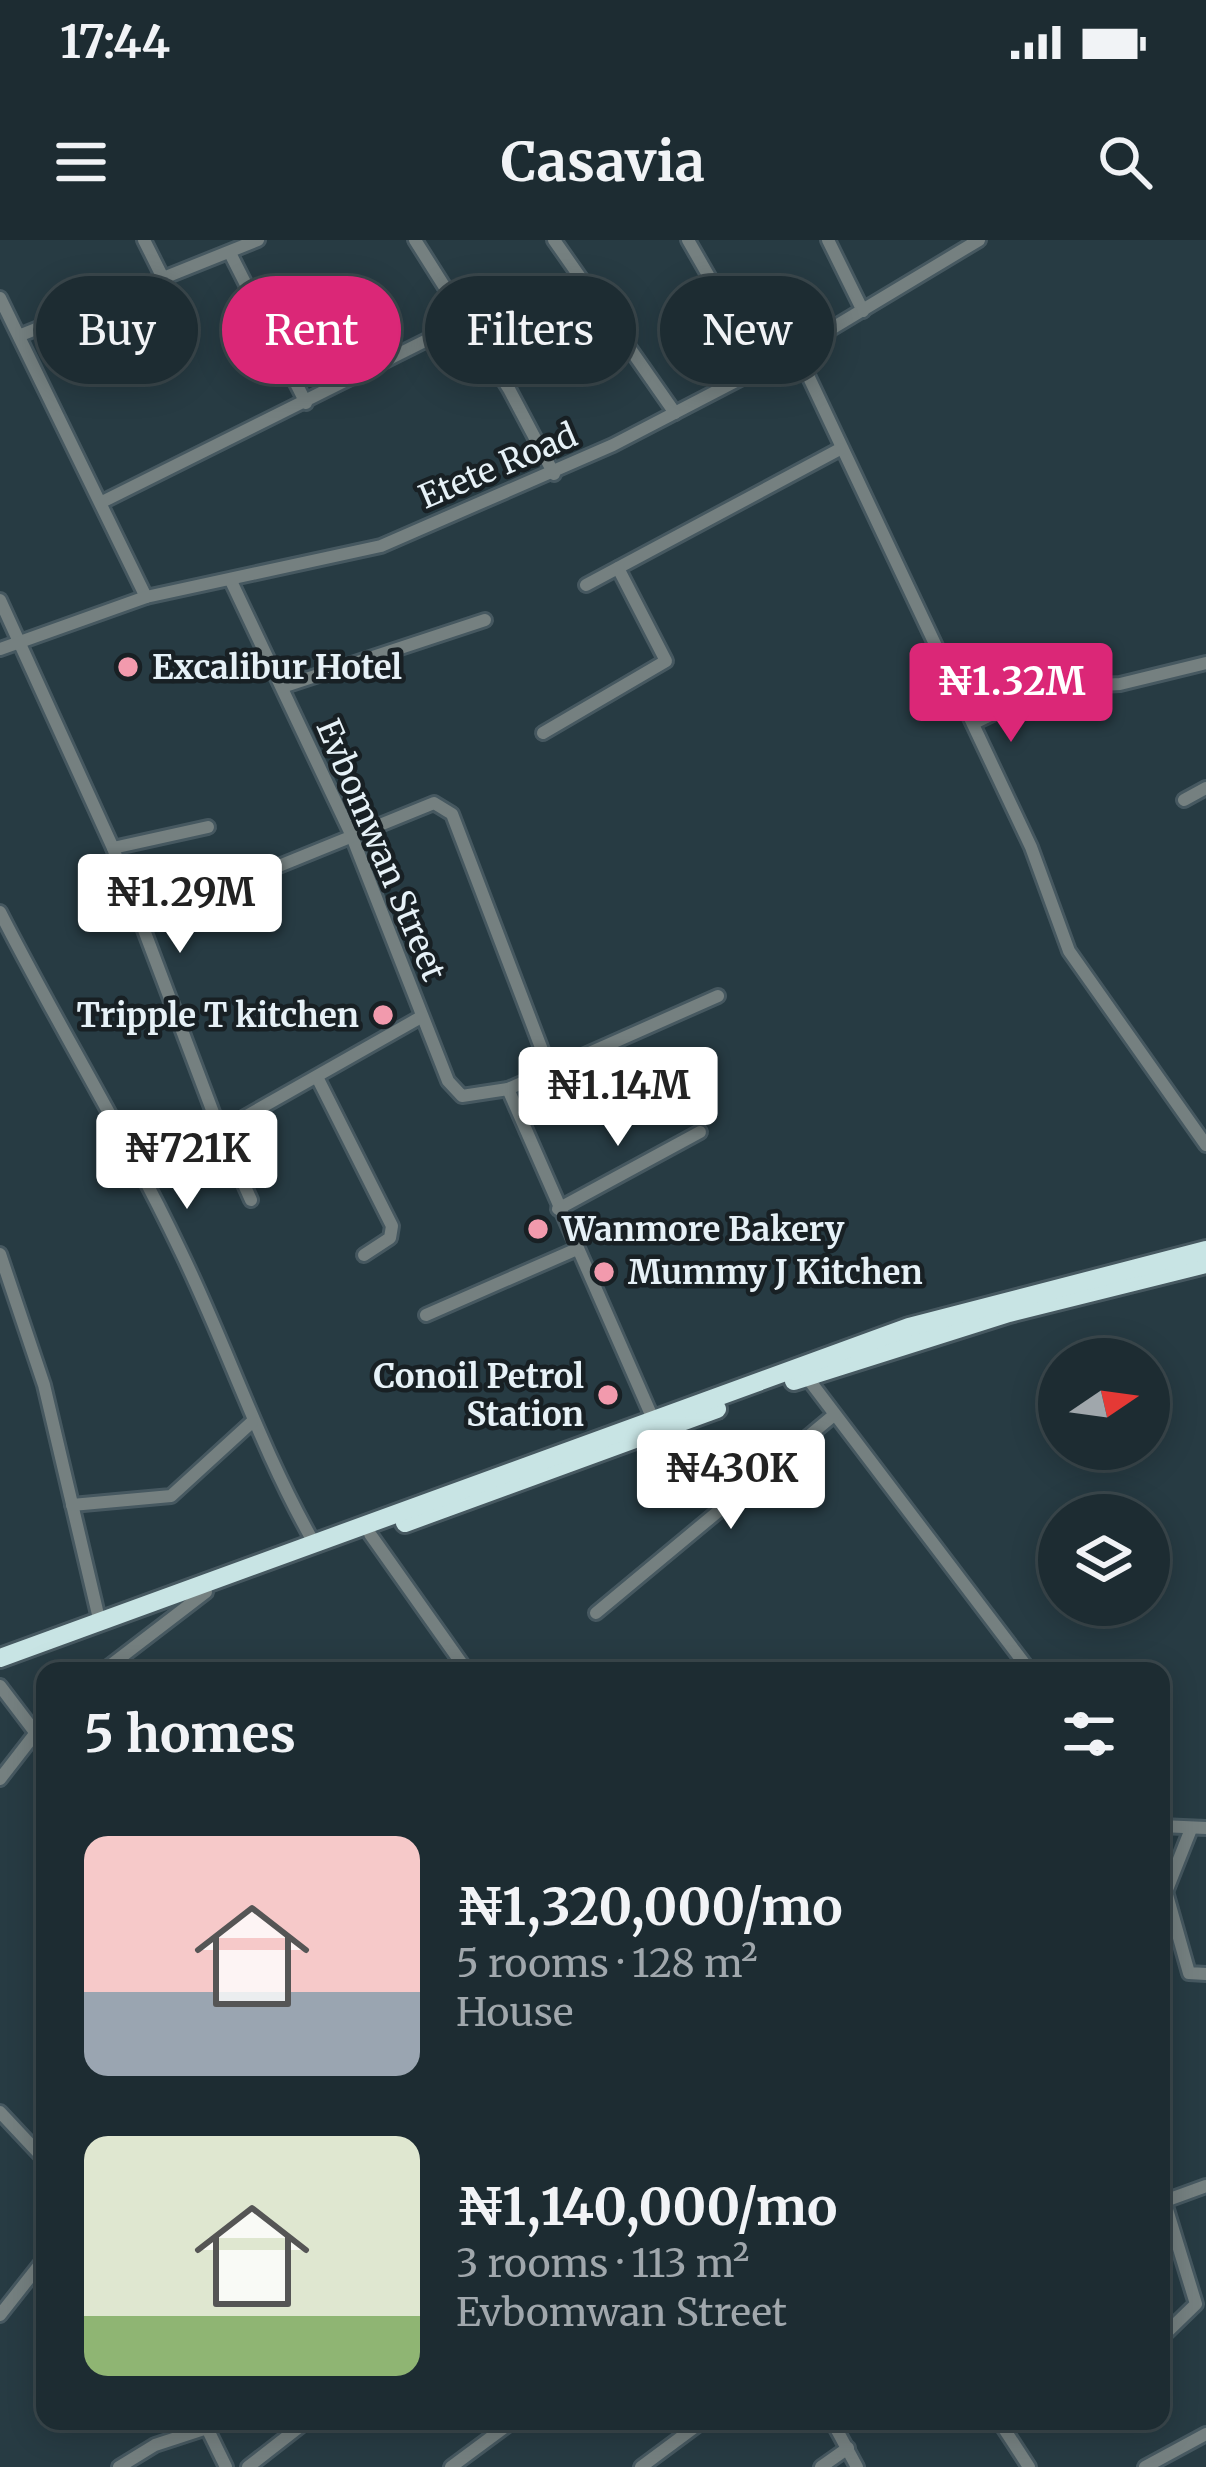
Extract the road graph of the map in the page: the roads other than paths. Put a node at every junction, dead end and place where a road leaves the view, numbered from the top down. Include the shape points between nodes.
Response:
1 (144, 240) edge
2 (258, 240) edge
3 (415, 240) edge
4 (554, 240) edge
5 (688, 240) edge
6 (828, 240) edge
7 (980, 240) edge
8 (230, 253) junction
9 (162, 276) edge
10 (174, 276) edge
11 (438, 276) edge
12 (708, 276) edge
13 (0, 298) edge
14 (862, 311) junction
15 (834, 328) edge
16 (36, 329) edge
17 (21, 335) junction
18 (425, 342) edge
19 (503, 384) edge
20 (732, 384) edge
21 (811, 384) edge
22 (306, 403) junction
23 (675, 413) junction
24 (840, 449) junction
25 (554, 474) junction
26 (102, 502) junction
27 (618, 568) junction
28 (231, 581) junction
29 (586, 584) dead end
30 (146, 597) junction
31 (0, 600) edge
32 (485, 620) dead end
33 (22, 640) junction
34 (0, 650) edge
35 (1206, 663) edge
36 (282, 687) junction
37 (974, 723) junction
38 (543, 733) dead end
39 (1206, 788) edge
40 (1184, 800) dead end
41 (208, 827) dead end
42 (351, 834) junction
43 (113, 848) junction
44 (269, 870) dead end
45 (0, 911) edge
46 (718, 996) dead end
47 (421, 1017) junction
48 (550, 1070) junction
49 (316, 1077) junction
50 (508, 1089) junction
51 (220, 1132) junction
52 (700, 1132) dead end
53 (1206, 1145) edge
54 (251, 1201) dead end
55 (558, 1209) junction
56 (577, 1249) junction
57 (1206, 1250) edge
58 (0, 1253) edge
59 (364, 1255) dead end
60 (1206, 1264) edge
61 (1077, 1288) junction
62 (426, 1315) dead end
63 (806, 1376) junction
64 (835, 1415) junction
65 (652, 1419) junction
66 (252, 1422) junction
67 (72, 1504) junction
68 (370, 1534) junction
69 (314, 1544) junction
70 (206, 1592) junction
71 (596, 1613) dead end
72 (100, 1622) junction
73 (0, 1658) edge
74 (116, 1662) edge
75 (461, 1662) edge
76 (1023, 1662) edge
77 (0, 1669) edge
78 (0, 1686) edge
79 (36, 1722) edge
80 (36, 1731) edge
81 (0, 1779) edge
82 (1199, 1829) edge
83 (1170, 1886) edge
84 (1170, 1908) edge
85 (1206, 1974) edge
86 (0, 2112) edge
87 (36, 2151) edge
88 (1206, 2186) edge
89 (1170, 2195) edge
90 (1170, 2222) edge
91 (36, 2269) edge
92 (0, 2315) edge
93 (1170, 2329) edge
94 (192, 2430) edge
95 (208, 2430) edge
96 (295, 2430) edge
97 (501, 2430) edge
98 (691, 2430) edge
99 (837, 2430) edge
100 (1005, 2430) edge
101 (1206, 2434) edge
102 (848, 2448) junction
103 (119, 2467) edge
104 (226, 2467) edge
105 (248, 2467) edge
106 (452, 2467) edge
107 (640, 2467) edge
108 (821, 2467) edge
109 (857, 2467) edge
110 (1029, 2467) edge
111 (1145, 2467) edge

1 - 9 street
2 - 8 street
3 - 11 street
4 - 23 street
5 - 12 street
6 - 14 street
7 - 14 street, Etete Road
8 - 10 street
8 - 22 street
13 - 17 street
14 - 15 street, Etete Road
16 - 17 street
17 - 26 street
18 - 22 street
19 - 25 street
20 - 23 street, Etete Road
21 - 24 street
22 - 26 street
23 - 25 street, Etete Road
24 - 27 street
24 - 37 street
25 - 28 street, Etete Road via 381,546
26 - 30 street
27 - 29 street
27 - 38 street via 666,661
28 - 30 street, Etete Road
28 - 36 street, Evbomwan Street
30 - 33 street, Etete Road
31 - 33 street
32 - 36 street
33 - 34 street, Etete Road
33 - 43 street
35 - 37 street via 1120,684 1046,688
36 - 42 street, Evbomwan Street
37 - 53 street via 1069,951
39 - 40 street
41 - 43 street
42 - 44 street
42 - 47 street, Evbomwan Street
42 - 48 street via 434,803 452,814
43 - 51 street
45 - 66 street via 178,1244
46 - 48 street, Evbomwan Street
47 - 49 street
47 - 50 street, Evbomwan Street via 448,1081 463,1096
48 - 50 street, Evbomwan Street
49 - 51 street
49 - 59 street via 392,1226 390,1238
50 - 55 street
51 - 54 street
52 - 55 street
55 - 56 street
56 - 62 street
56 - 65 street
57 - 61 highway
58 - 67 street
60 - 61 highway
61 - 63 highway
61 - 65 highway via 909,1327
63 - 64 street
63 - 68 highway
64 - 71 street
64 - 76 street
65 - 69 highway
66 - 67 street via 171,1496
66 - 69 street
67 - 72 street
68 - 70 highway
68 - 75 street
69 - 72 highway
70 - 74 street
70 - 77 highway
72 - 73 highway
78 - 79 street
80 - 81 street
82 - 83 street
84 - 85 street via 1189,1973
86 - 87 street
88 - 89 street
90 - 93 street via 1196,2304
91 - 92 street
94 - 103 street
95 - 104 street
96 - 105 street
97 - 106 street
98 - 107 street
99 - 102 street
100 - 110 street
101 - 111 street
102 - 108 street
102 - 109 street

